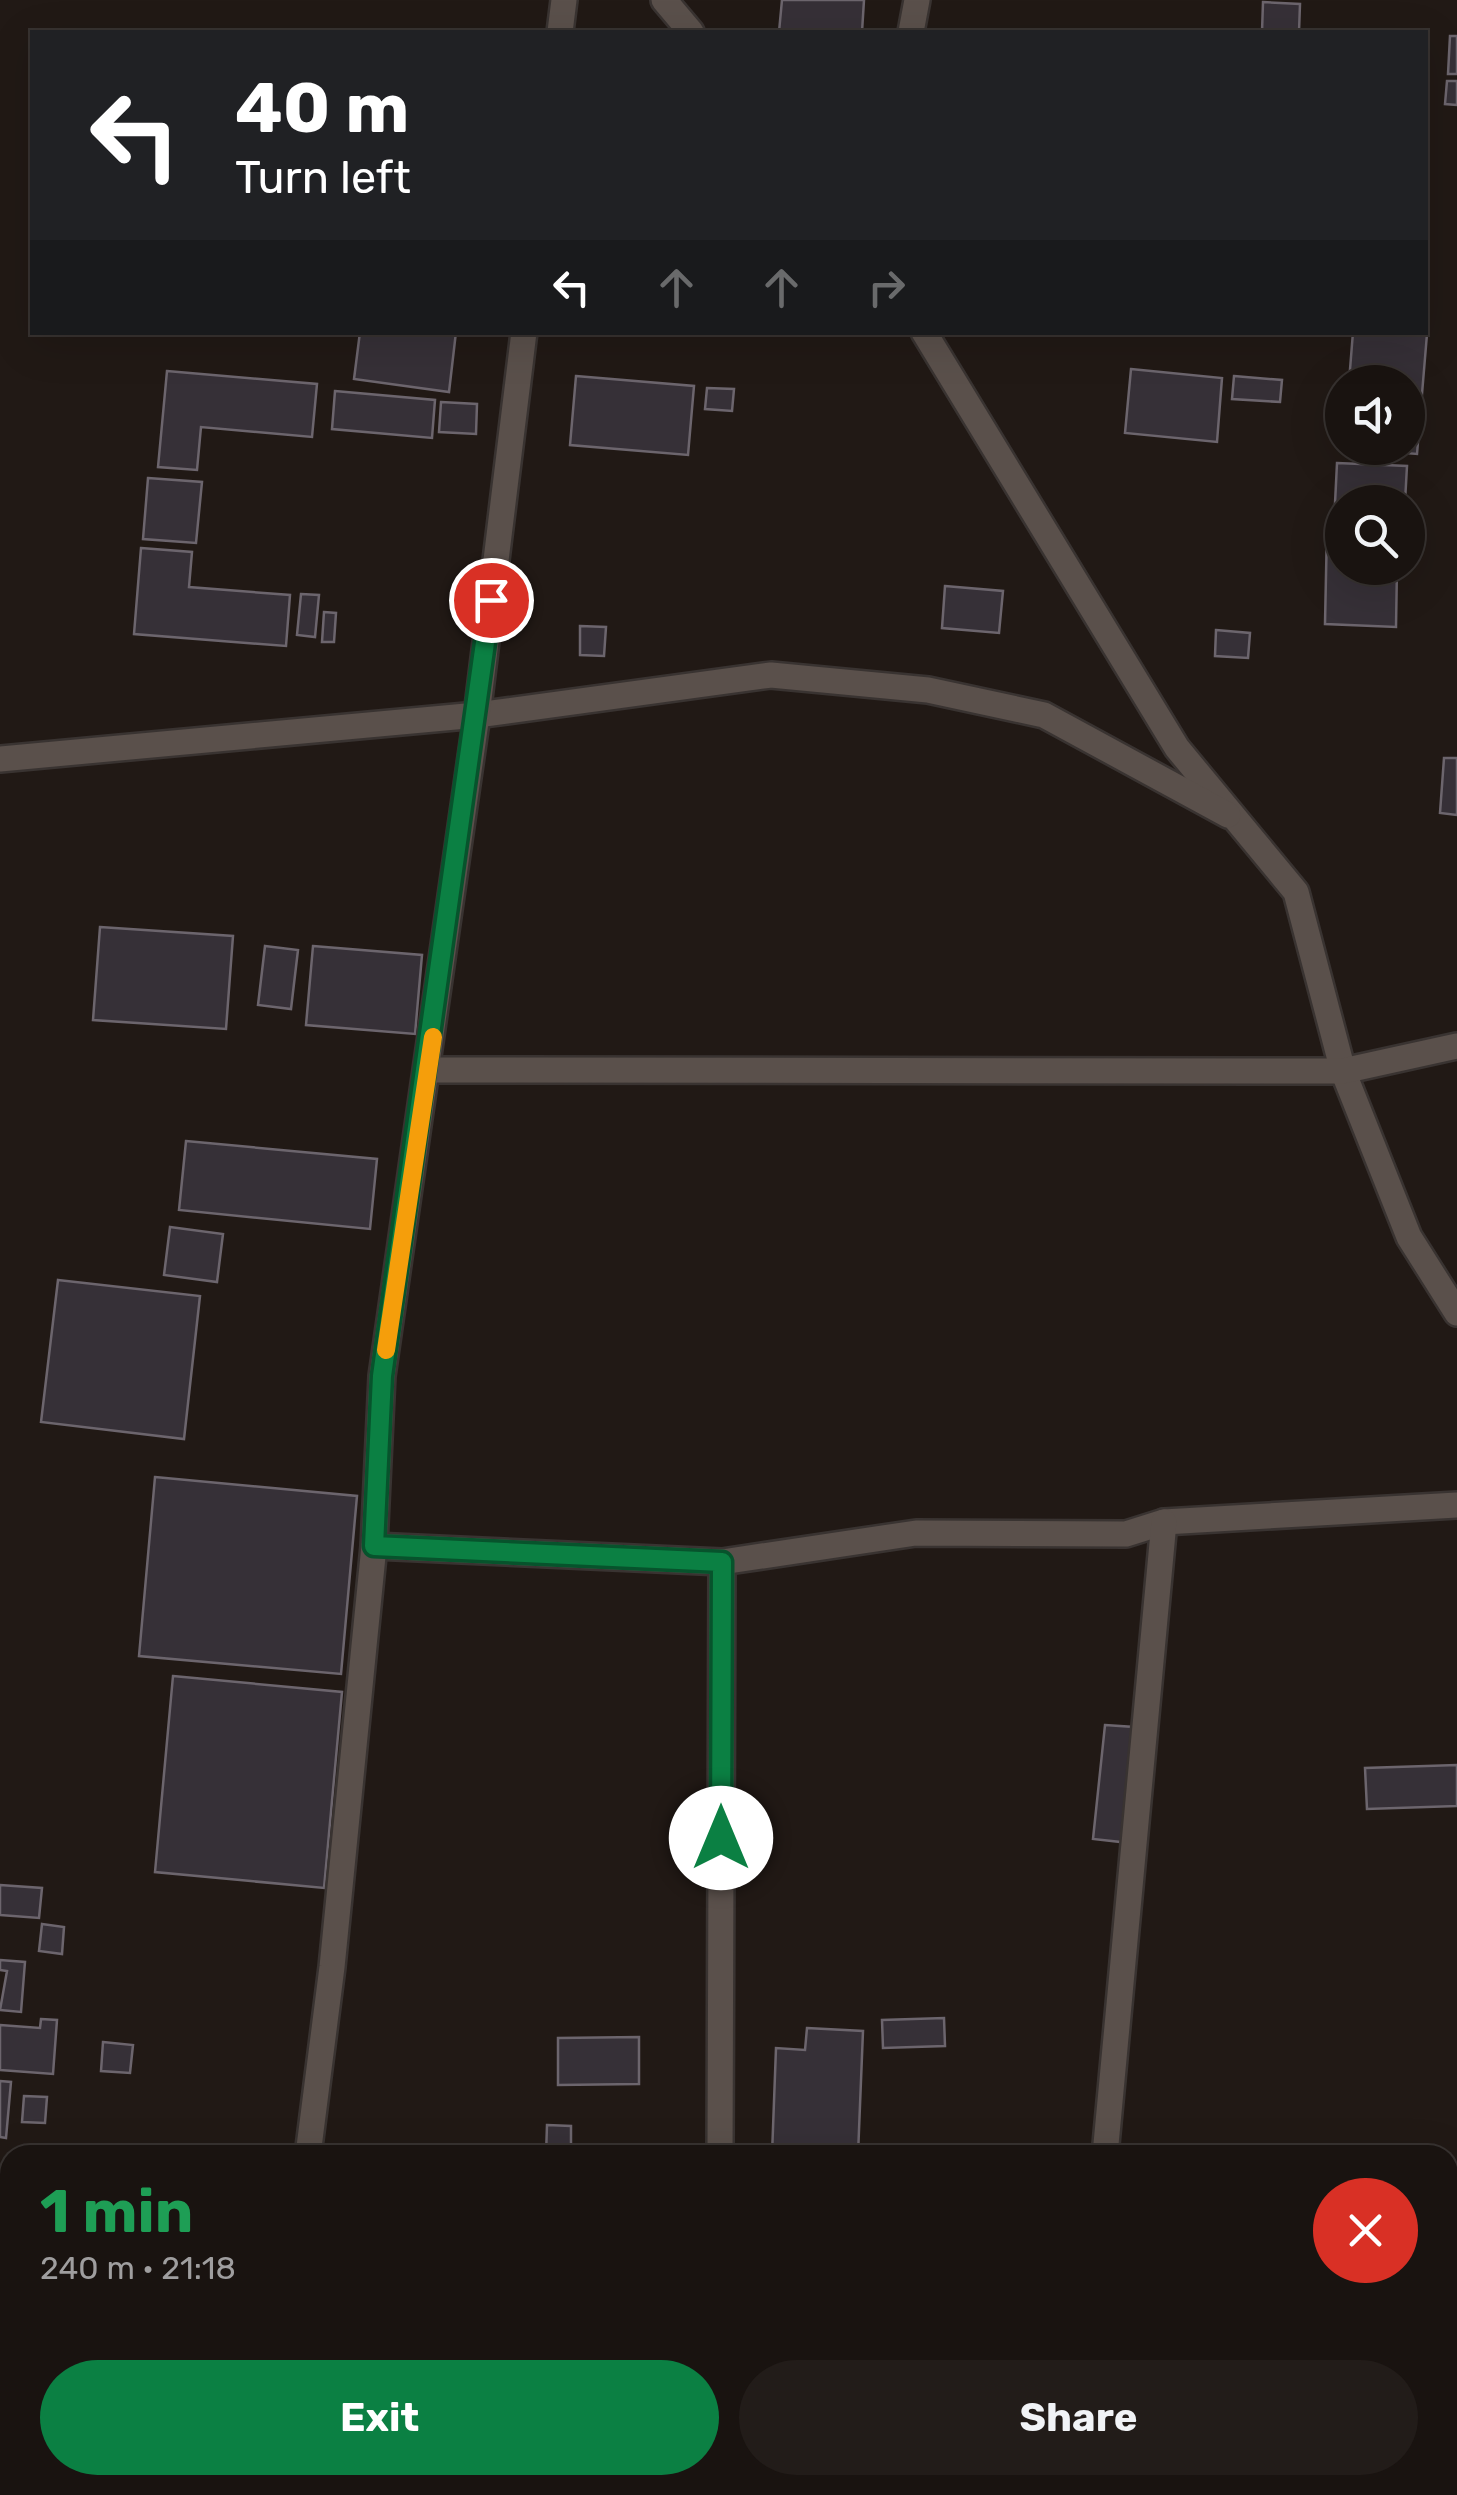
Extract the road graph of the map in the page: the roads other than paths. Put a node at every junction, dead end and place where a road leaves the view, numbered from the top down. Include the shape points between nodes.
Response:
1 (564, 0) edge
2 (664, 0) edge
3 (917, 0) edge
4 (560, 30) edge
5 (689, 30) edge
6 (911, 30) edge
7 (524, 335) edge
8 (926, 335) edge
9 (477, 716) junction
10 (0, 759) edge
11 (1228, 815) junction
12 (1457, 1046) edge
13 (428, 1070) junction
14 (1343, 1071) junction
15 (1457, 1312) edge
16 (1457, 1504) edge
17 (1164, 1522) junction
18 (374, 1546) junction
19 (722, 1562) junction
20 (309, 2145) edge
21 (720, 2145) edge
22 (1105, 2145) edge

1 - 4 street
2 - 5 street
3 - 6 street
7 - 9 street
8 - 11 street via 1129,673
9 - 10 street
9 - 11 street via 771,675 928,690 1044,715
9 - 13 street
11 - 14 street via 1296,892
12 - 14 street
13 - 14 street
13 - 18 street via 382,1376
14 - 15 street via 1409,1237
16 - 17 street
17 - 19 street via 1126,1534 916,1532
17 - 22 street
18 - 19 street
18 - 20 street
19 - 21 street

